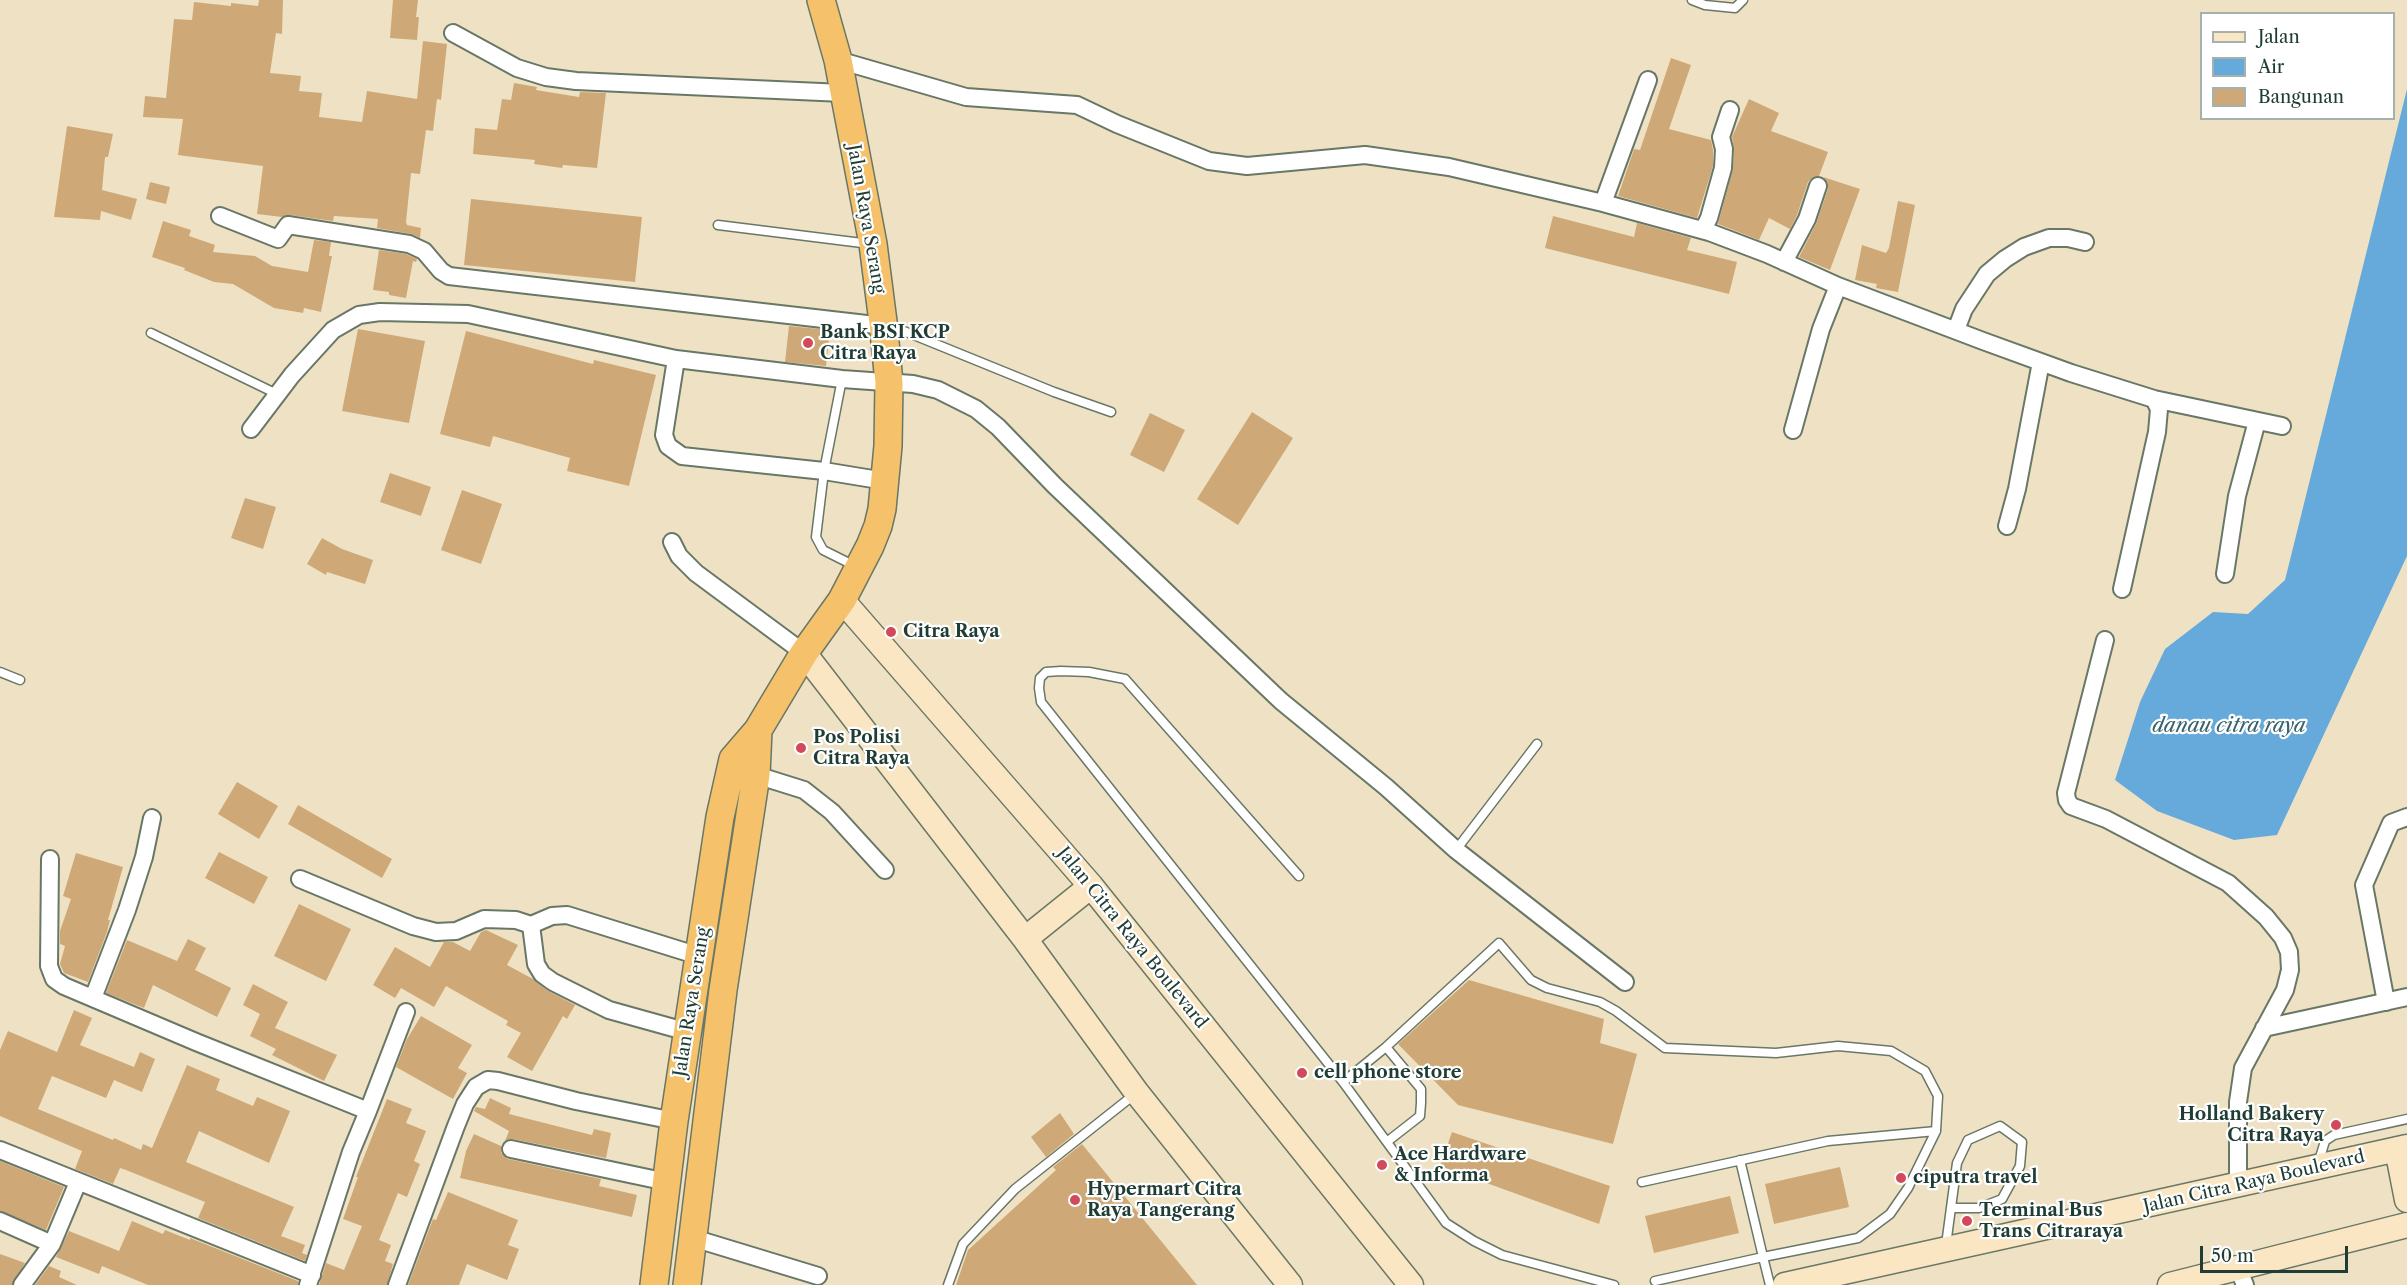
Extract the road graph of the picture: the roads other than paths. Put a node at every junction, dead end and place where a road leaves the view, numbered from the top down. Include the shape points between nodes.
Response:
1 (821, 0) edge
2 (1692, 0) edge
3 (1743, 0) edge
4 (453, 33) dead end
5 (838, 60) junction
6 (1647, 80) dead end
7 (843, 93) junction
8 (1730, 110) dead end
9 (1818, 186) dead end
10 (1603, 203) junction
11 (220, 216) dead end
12 (718, 225) dead end
13 (1703, 230) junction
14 (2085, 242) dead end
15 (873, 244) junction
16 (1784, 262) junction
17 (1838, 286) junction
18 (883, 324) junction
19 (1956, 330) junction
20 (151, 333) dead end
21 (676, 359) junction
22 (2041, 362) junction
23 (842, 379) junction
24 (889, 382) junction
25 (277, 394) junction
26 (2154, 399) junction
27 (1111, 412) dead end
28 (2257, 421) junction
29 (2282, 426) dead end
30 (250, 429) dead end
31 (1793, 430) dead end
32 (824, 471) junction
33 (885, 481) junction
34 (2007, 526) dead end
35 (672, 542) dead end
36 (860, 569) junction
37 (2225, 574) dead end
38 (2122, 589) dead end
39 (842, 600) junction
40 (2105, 640) dead end
41 (804, 653) junction
42 (0, 672) edge
43 (20, 680) dead end
44 (758, 730) junction
45 (1537, 744) dead end
46 (756, 775) junction
47 (2407, 817) edge
48 (152, 818) dead end
49 (1456, 850) junction
50 (50, 859) dead end
51 (885, 870) dead end
52 (1299, 876) dead end
53 (300, 879) dead end
54 (1091, 886) junction
55 (531, 925) junction
56 (1025, 939) junction
57 (699, 956) junction
58 (1625, 982) dead end
59 (2407, 997) edge
60 (93, 998) junction
61 (2386, 1002) junction
62 (406, 1012) dead end
63 (2264, 1028) junction
64 (688, 1032) junction
65 (1386, 1047) junction
66 (1343, 1082) junction
67 (1137, 1093) junction
68 (368, 1111) junction
69 (2407, 1119) edge
70 (674, 1120) junction
71 (1936, 1131) junction
72 (1388, 1141) junction
73 (2402, 1148) edge
74 (511, 1149) dead end
75 (0, 1150) edge
76 (1740, 1160) junction
77 (2317, 1168) junction
78 (78, 1182) junction
79 (667, 1182) junction
80 (1642, 1182) dead end
81 (2238, 1186) junction
82 (2407, 1200) edge
83 (1952, 1208) junction
84 (0, 1221) edge
85 (2407, 1225) edge
86 (693, 1238) junction
87 (52, 1244) junction
88 (1945, 1250) junction
89 (1763, 1257) junction
90 (818, 1276) dead end
91 (2241, 1276) edge
92 (1403, 1279) edge
93 (310, 1280) edge
94 (1655, 1281) dead end
95 (22, 1285) edge
96 (397, 1285) edge
97 (654, 1285) edge
98 (687, 1285) edge
99 (948, 1285) edge
100 (1290, 1285) edge
101 (1614, 1285) edge
102 (1770, 1285) edge
103 (1785, 1285) edge
104 (2170, 1285) edge

1 - 5 highway, Jalan Raya Serang
2 - 3 lane via 1735,8
4 - 7 street via 517,68 546,77
5 - 7 highway, Jalan Raya Serang
5 - 10 street via 966,97 1077,105 1209,161 1247,166 1365,154 1449,167
6 - 10 street
7 - 15 highway, Jalan Raya Serang
8 - 13 street via 1722,137 1723,168
9 - 16 street via 1807,219
10 - 13 street
11 - 18 street via 278,239 288,225 409,244 424,251 449,276
12 - 15 lane
13 - 16 street
14 - 19 street via 2049,238 2005,259 1987,274 1964,309
15 - 18 highway, Jalan Raya Serang
16 - 17 street
17 - 19 street
17 - 31 street via 1821,329
18 - 24 highway, Jalan Raya Serang
18 - 27 lane
19 - 22 street
20 - 25 lane
21 - 23 street
21 - 25 street via 468,314 380,312 359,315 333,330
21 - 32 street via 664,435 668,446 682,456
22 - 26 street
22 - 34 street via 2018,489
23 - 24 street
23 - 32 lane
24 - 33 highway, Jalan Raya Serang
24 - 49 street via 938,390 976,409 1281,701
25 - 30 street
26 - 28 street
26 - 38 street via 2159,409 2157,432
28 - 29 street
28 - 37 street via 2242,467
32 - 33 street
32 - 36 lane via 816,537 823,550
33 - 36 highway, Jalan Raya Serang via 878,526
35 - 41 street via 679,556 696,573
36 - 39 highway, Jalan Raya Serang
39 - 41 highway, Jalan Raya Serang
39 - 54 main road, Jalan Citra Raya Boulevard
40 - 63 street via 2067,801 2228,883 2266,917 2283,938 2290,970 2285,990
41 - 44 highway, Jalan Raya Serang
41 - 56 main road
42 - 43 lane
44 - 46 highway, Jalan Raya Serang
44 - 57 highway, Jalan Raya Serang via 733,759
45 - 49 lane
46 - 51 street via 804,790 832,812
46 - 86 highway, Jalan Raya Serang via 723,990
47 - 61 street via 2391,823 2364,885
48 - 60 street via 127,910
49 - 58 street
50 - 60 street via 49,966 54,979
52 - 66 lane via 1125,679 1061,671 1046,672 1040,678 1041,702
53 - 55 street via 436,932 456,931 484,919 516,920
54 - 56 main road
54 - 92 main road, Jalan Citra Raya Boulevard
55 - 57 street via 552,916 567,915
55 - 64 street via 537,964 553,982 609,1010
56 - 67 main road
57 - 64 highway, Jalan Raya Serang
59 - 61 street
60 - 68 street
61 - 63 street
62 - 68 street
63 - 81 street via 2243,1068 2238,1102
64 - 70 highway, Jalan Raya Serang
65 - 66 lane
65 - 71 lane via 1499,943 1531,980 1600,1002 1665,1048 1776,1053 1838,1046 1891,1051 1925,1071 1938,1096
65 - 72 lane via 1421,1089 1420,1116
66 - 72 lane
67 - 99 lane via 1015,1189 963,1244
67 - 100 main road
68 - 93 street
69 - 77 lane via 2334,1135 2325,1141
70 - 79 highway, Jalan Raya Serang
70 - 96 street via 498,1081 488,1080 476,1087 456,1126
71 - 76 lane via 1828,1141
71 - 89 lane via 1908,1188 1890,1214 1858,1239
72 - 101 lane via 1446,1223 1455,1229 1502,1255
73 - 77 main road, Jalan Citra Raya Boulevard
73 - 82 main road
74 - 79 street
75 - 78 street
76 - 80 lane
76 - 89 lane
77 - 81 main road, Jalan Citra Raya Boulevard
78 - 87 street
78 - 93 street
79 - 97 highway, Jalan Raya Serang
81 - 88 main road, Jalan Citra Raya Boulevard
83 - 83 lane via 1957,1163 1968,1140 2000,1126 2022,1142 2020,1166 2002,1199 1979,1208
83 - 88 lane
84 - 87 street
85 - 91 main road
86 - 90 street
86 - 98 highway, Jalan Raya Serang
87 - 95 street
88 - 103 main road, Jalan Citra Raya Boulevard
89 - 94 lane
89 - 102 lane
91 - 104 main road

